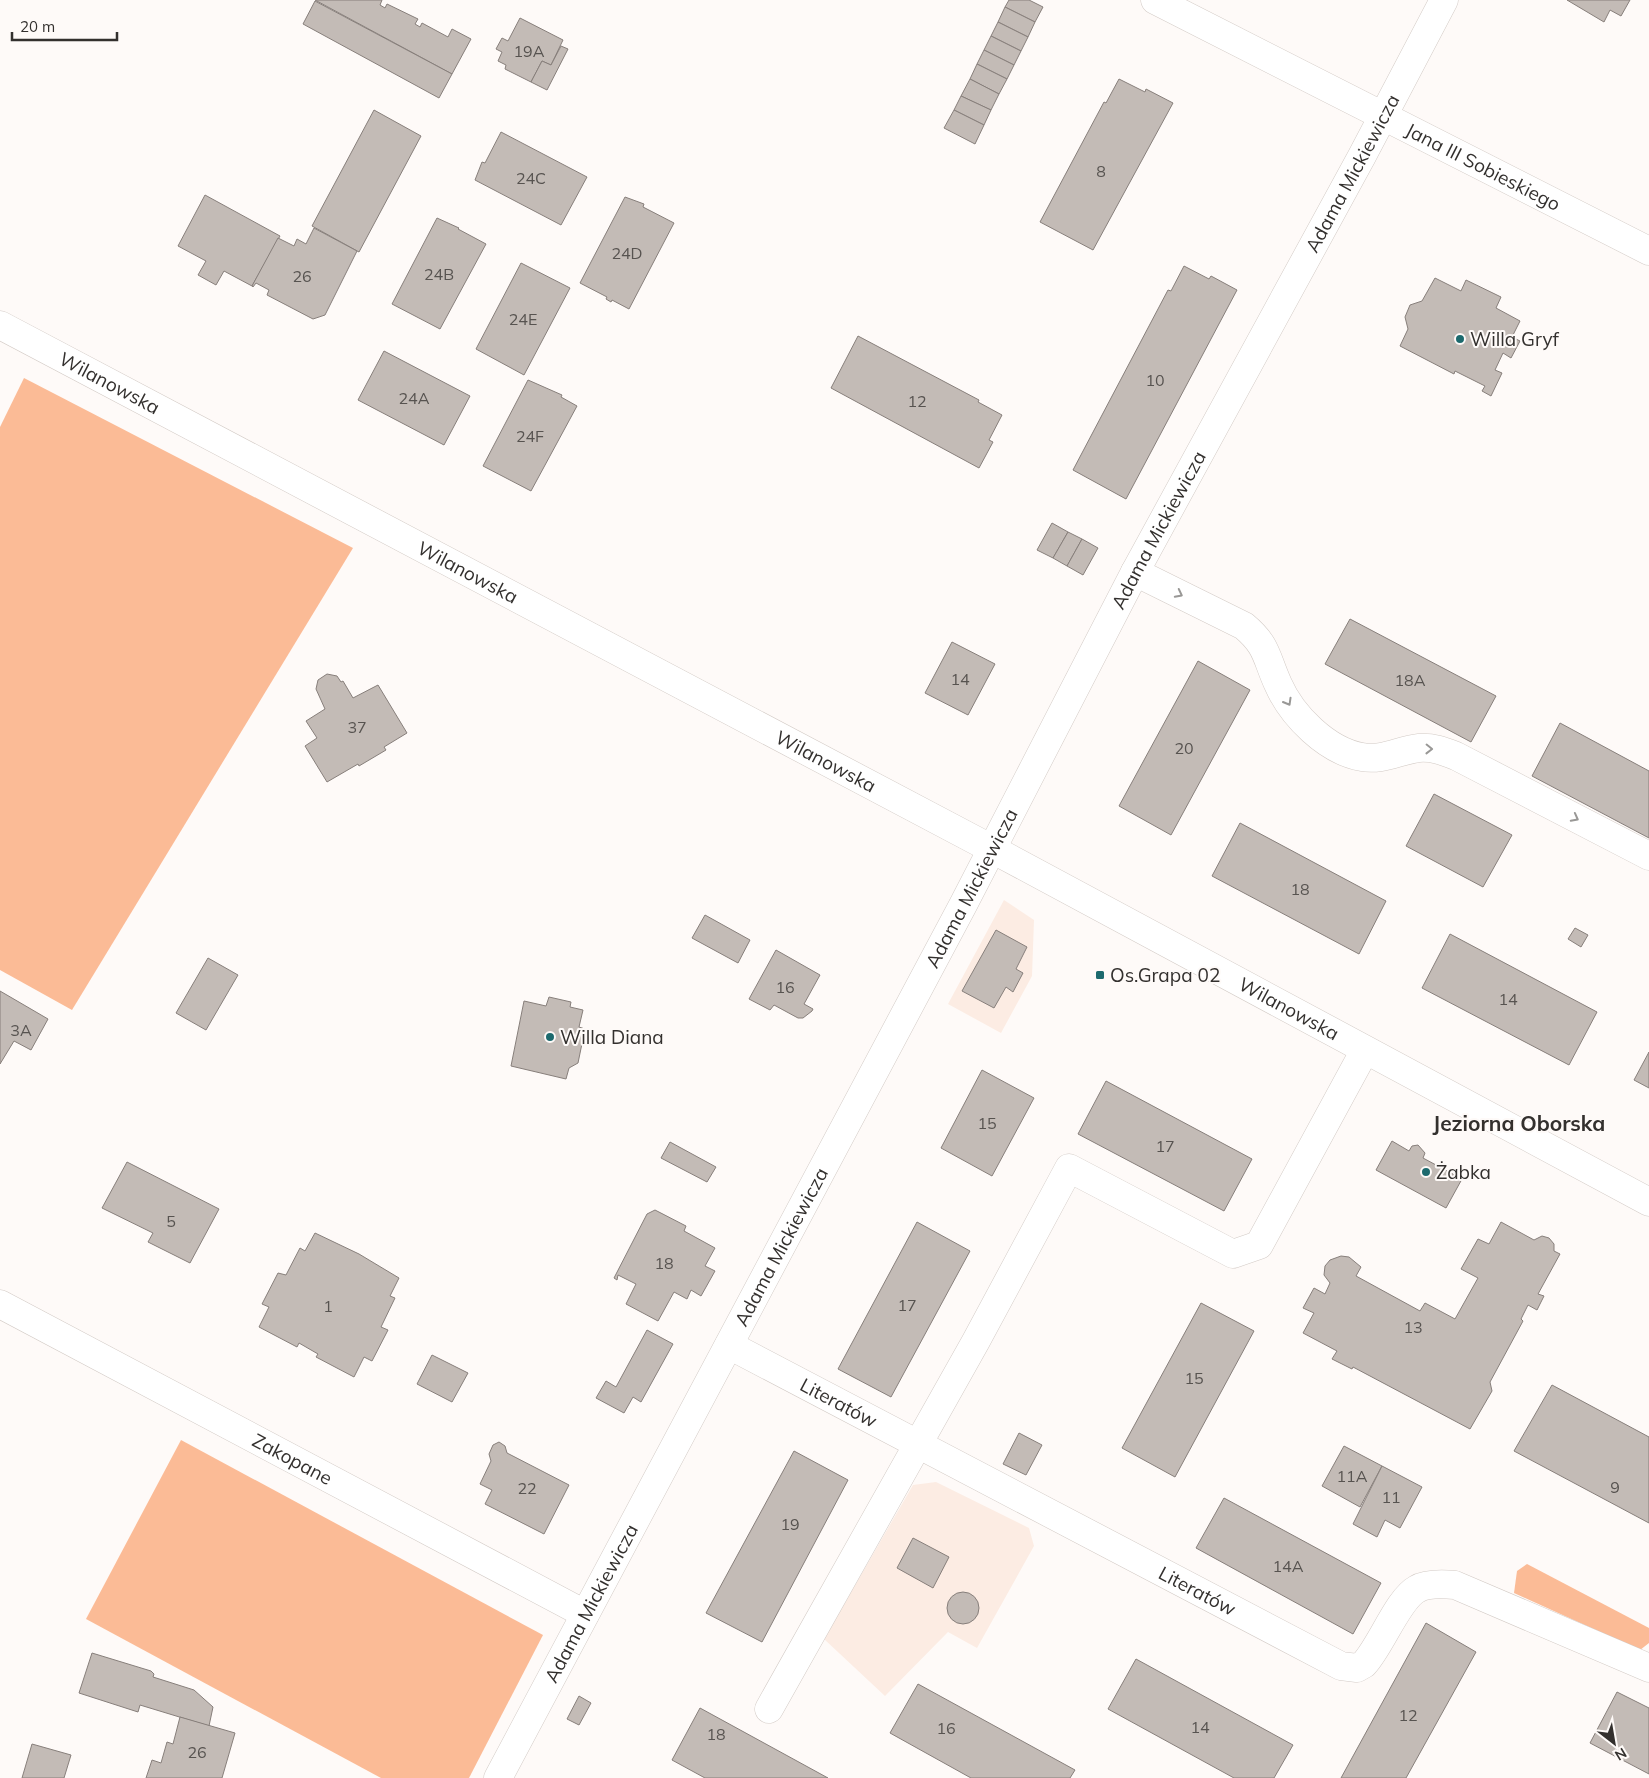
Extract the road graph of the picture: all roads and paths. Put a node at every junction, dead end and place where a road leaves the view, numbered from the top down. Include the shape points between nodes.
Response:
1 (1155, 0) edge
2 (1444, 0) edge
3 (1381, 116) junction
4 (1649, 251) edge
5 (0, 326) edge
6 (1135, 572) junction
7 (992, 849) junction
8 (1649, 856) edge
9 (1365, 1050) junction
10 (1649, 1202) edge
11 (0, 1304) edge
12 (728, 1345) junction
13 (917, 1444) junction
14 (585, 1614) junction
15 (1649, 1668) edge
16 (769, 1709) dead end
17 (498, 1778) edge

1 - 3 street, Jana III Sobieskiego
2 - 3 street, Adama Mickiewicza
3 - 4 street, Jana III Sobieskiego
3 - 6 street, Adama Mickiewicza
5 - 7 street, Wilanowska
6 - 7 street, Adama Mickiewicza
6 -> 8 street via 1244,626 1258,638 1265,647 1290,707 1328,742 1362,757 1377,758 1418,748 1436,748
7 - 9 street, Wilanowska
7 - 12 street, Adama Mickiewicza
9 - 10 street, Wilanowska
9 - 13 street via 1259,1245 1233,1254 1070,1168
11 - 14 street, Zakopane
12 - 13 street, Literatów
12 - 14 street, Adama Mickiewicza
13 - 15 street, Literatów via 1341,1666 1357,1668 1364,1664 1406,1598 1417,1588 1440,1584 1455,1585
13 - 16 street
14 - 17 street, Adama Mickiewicza

